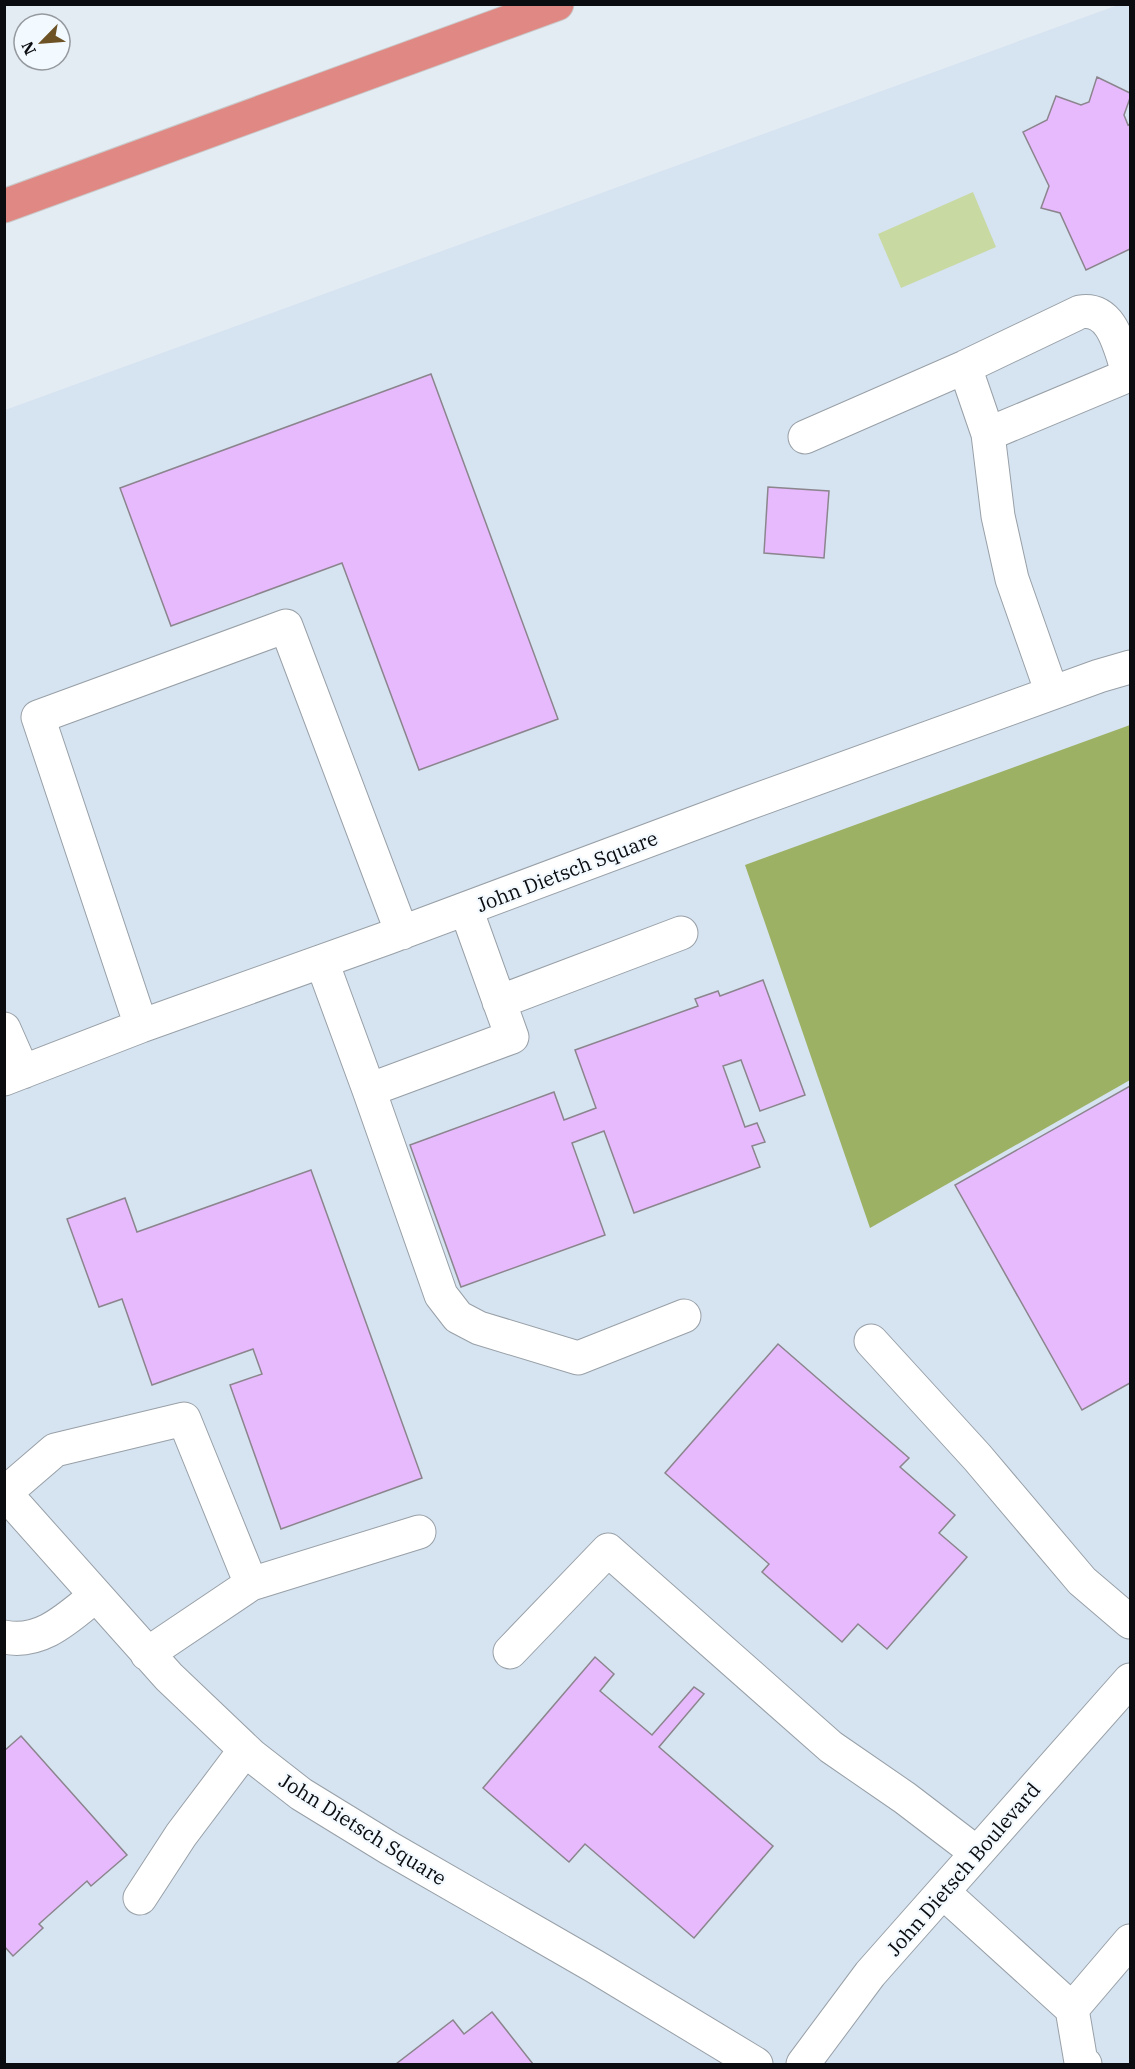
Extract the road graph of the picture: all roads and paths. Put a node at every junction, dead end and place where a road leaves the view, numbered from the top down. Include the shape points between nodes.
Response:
1 (557, 4) edge
2 (4, 206) edge
3 (965, 367) junction
4 (988, 434) junction
5 (804, 437) dead end
6 (1131, 667) edge
7 (1052, 693) junction
8 (466, 909) junction
9 (402, 933) junction
10 (681, 933) dead end
11 (322, 962) junction
12 (499, 1002) junction
13 (141, 1026) junction
14 (4, 1029) edge
15 (14, 1076) edge
16 (369, 1090) junction
17 (684, 1316) dead end
18 (870, 1341) dead end
19 (5, 1493) edge
20 (419, 1532) dead end
21 (251, 1584) junction
22 (95, 1596) junction
23 (1131, 1623) edge
24 (4, 1637) edge
25 (510, 1652) dead end
26 (147, 1654) junction
27 (1131, 1680) edge
28 (244, 1750) junction
29 (977, 1853) junction
30 (942, 1892) junction
31 (140, 1898) dead end
32 (1131, 1941) edge
33 (1071, 2009) junction
34 (756, 2064) edge
35 (803, 2064) edge
36 (1084, 2064) edge

1 - 2 highway
3 - 4 street
3 - 4 street via 1089,310 1100,314 1111,326 1129,375
3 - 5 street
4 - 7 street via 998,516 1012,579
6 - 7 street, John Dietsch Square
7 - 8 street, John Dietsch Square
8 - 9 street, John Dietsch Square
8 - 12 street
9 - 11 street, John Dietsch Square
9 - 13 street via 286,626 38,717
10 - 12 street
11 - 13 street, John Dietsch Square
11 - 16 street
12 - 16 street via 512,1037
13 - 15 street, John Dietsch Square
14 - 15 street
16 - 17 street via 441,1295 458,1317 479,1328 578,1358
18 - 23 street via 1082,1581
19 - 21 street via 55,1450 184,1419
19 - 22 street, John Dietsch Square
20 - 21 street
21 - 26 street
22 - 24 street via 60,1625 35,1636
22 - 26 street, John Dietsch Square
25 - 29 street via 608,1550 831,1747
26 - 28 street, John Dietsch Square
27 - 29 street, John Dietsch Boulevard
28 - 31 street
28 - 34 street, John Dietsch Square via 301,1794 389,1848
29 - 30 street, John Dietsch Boulevard
30 - 33 street
30 - 35 street, John Dietsch Boulevard via 870,1974
32 - 33 street
33 - 36 street

